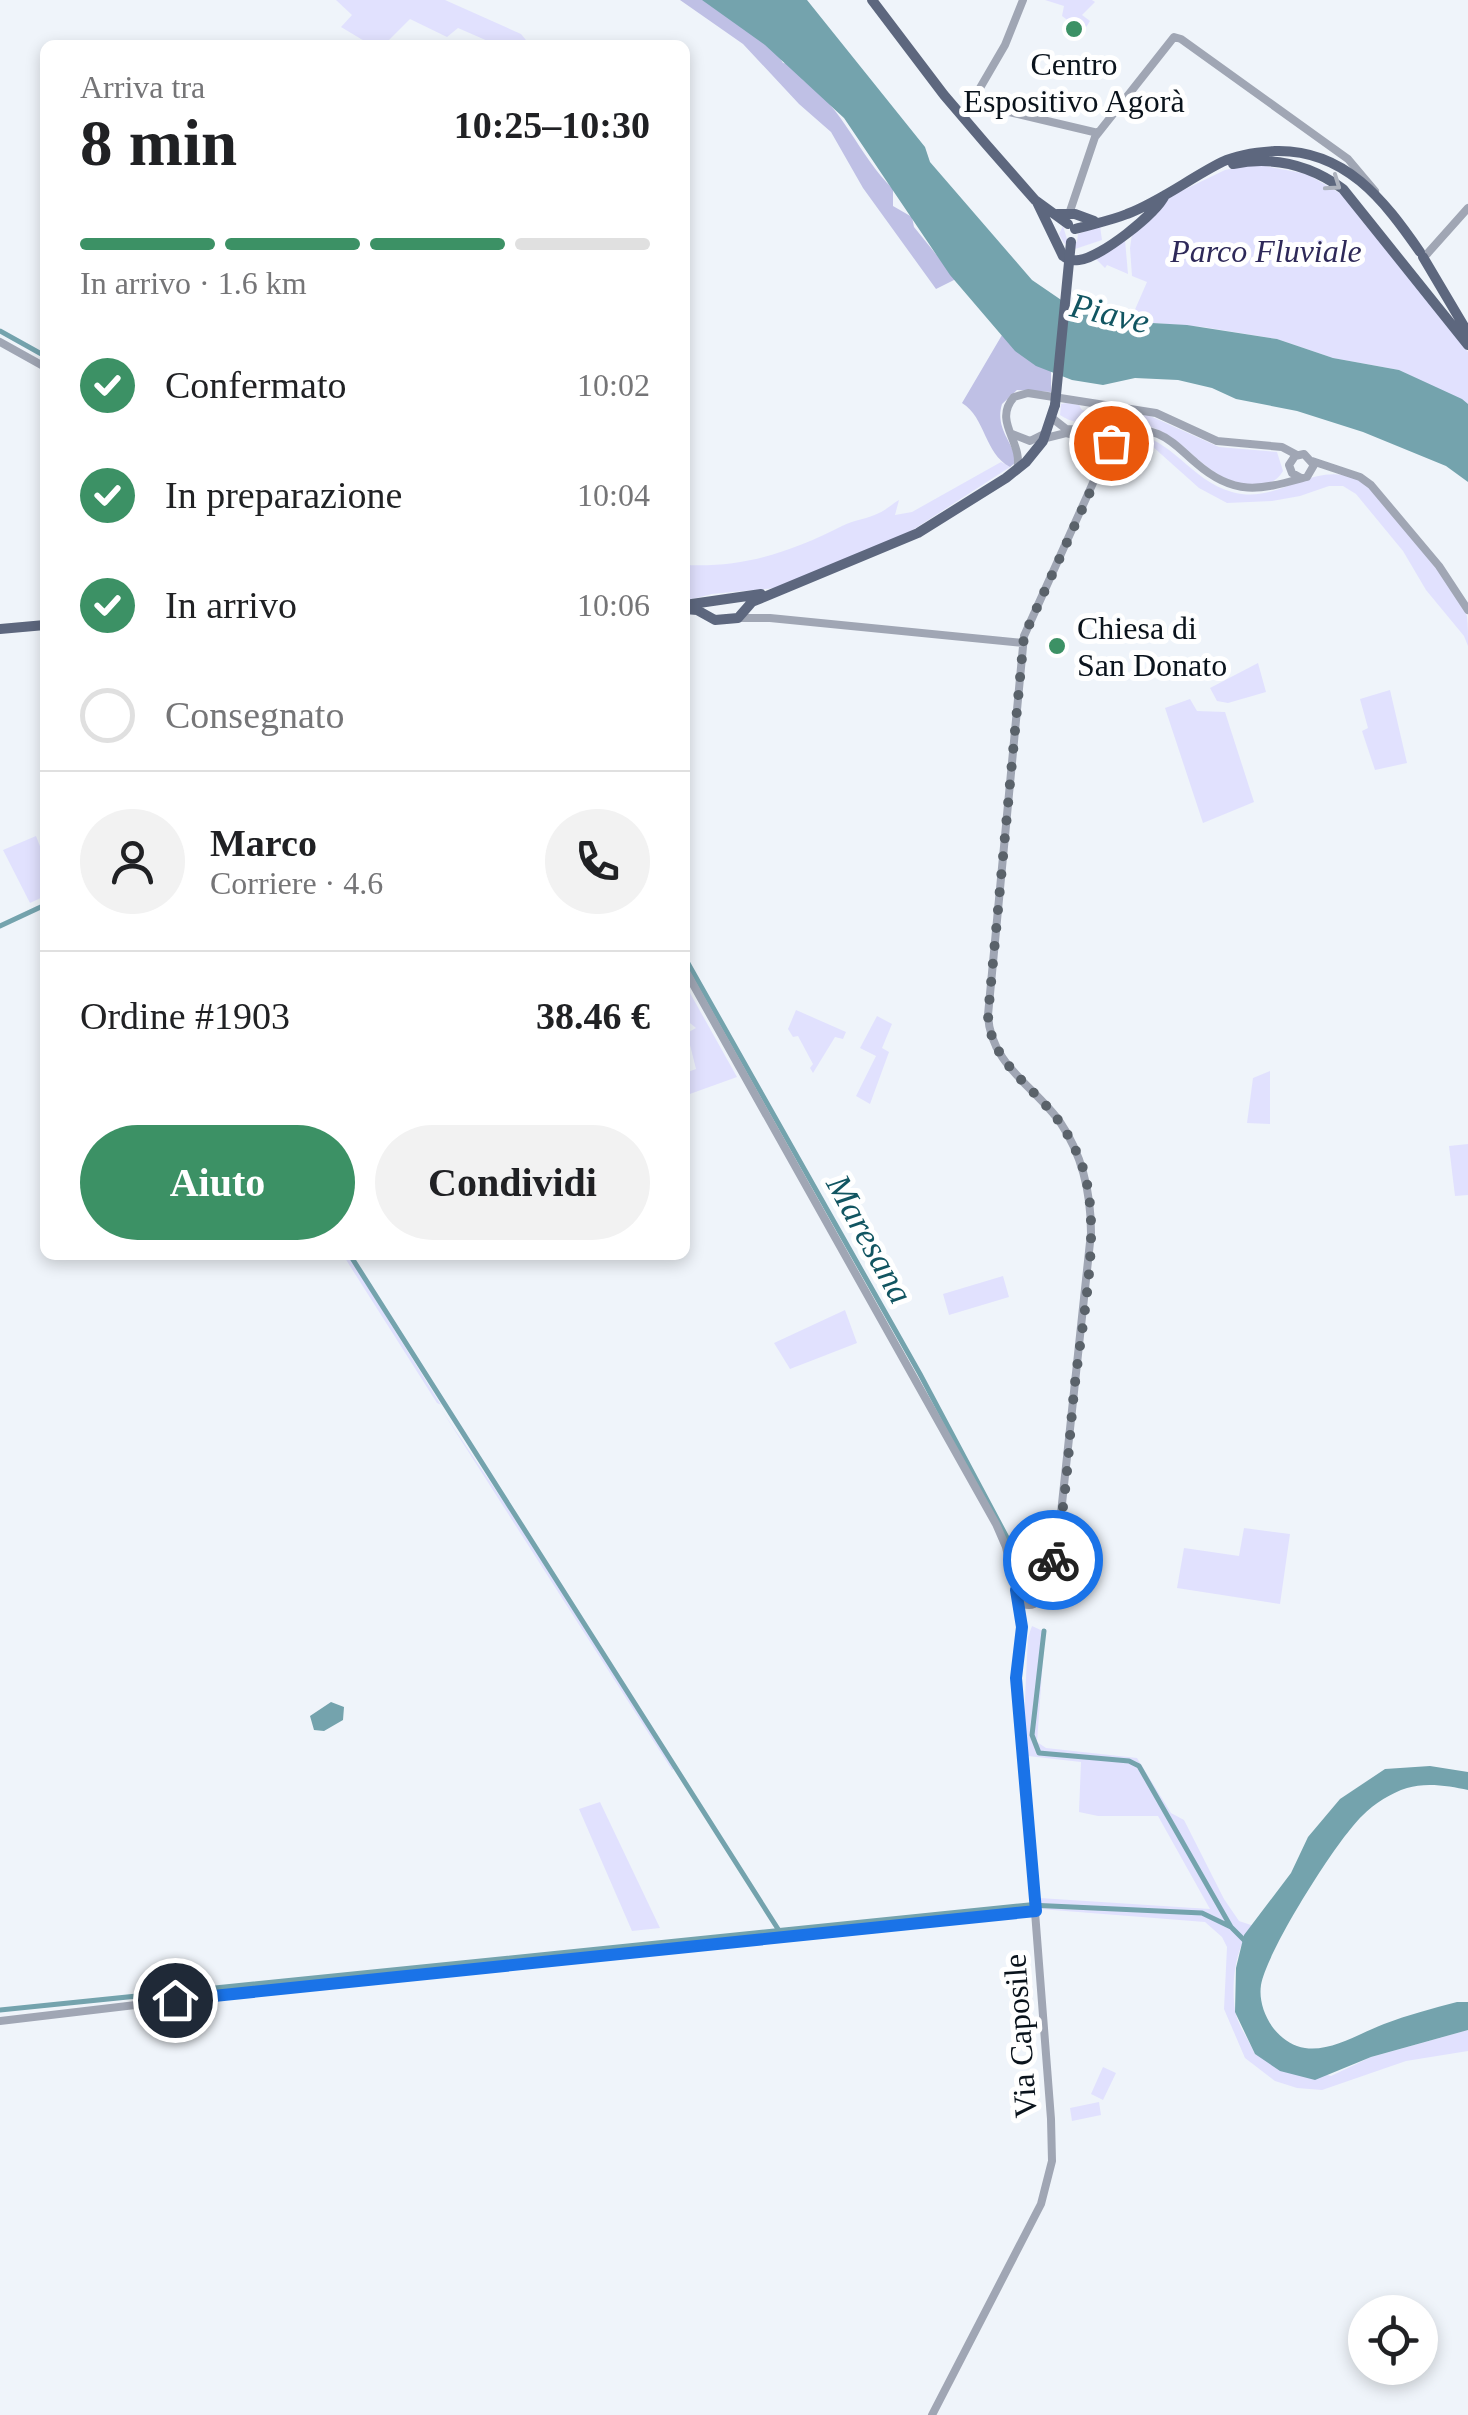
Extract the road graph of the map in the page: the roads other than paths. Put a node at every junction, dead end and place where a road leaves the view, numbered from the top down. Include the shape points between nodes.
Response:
1 (872, 0) edge
2 (1023, 0) edge
3 (1098, 133) junction
4 (1347, 158) junction
5 (1208, 170) junction
6 (1359, 178) junction
7 (1165, 194) junction
8 (1378, 198) junction
9 (1040, 206) junction
10 (1468, 208) edge
11 (1072, 227) junction
12 (1424, 255) junction
13 (1468, 333) edge
14 (0, 342) edge
15 (1468, 345) edge
16 (40, 365) edge
17 (1052, 418) junction
18 (1010, 432) junction
19 (1045, 436) junction
20 (1106, 438) junction
21 (1275, 446) junction
22 (1297, 455) junction
23 (1312, 461) junction
24 (1290, 466) junction
25 (1018, 470) junction
26 (1337, 471) junction
27 (1312, 473) junction
28 (1301, 478) junction
29 (1273, 488) junction
30 (710, 600) junction
31 (743, 604) junction
32 (690, 606) edge
33 (690, 609) edge
34 (1468, 610) edge
35 (706, 614) junction
36 (756, 617) junction
37 (738, 618) junction
38 (40, 625) edge
39 (0, 628) edge
40 (1023, 643) junction
41 (690, 979) edge
42 (1052, 1562) junction
43 (1010, 1564) junction
44 (1030, 1579) junction
45 (1042, 1589) junction
46 (1017, 1594) junction
47 (1036, 1603) junction
48 (1022, 1627) junction
49 (1035, 1906) junction
50 (0, 2021) edge
51 (932, 2415) edge

1 - 9 main road
2 - 3 street via 976,101
3 - 4 street via 1174,37
3 - 11 street
4 - 6 street
4 - 8 street
5 - 6 main road via 1244,154 1294,152
5 - 7 main road
5 -> 15 main road via 1273,161 1334,182
6 - 8 main road
7 - 9 main road via 1148,216 1078,260 1063,256
7 - 11 main road via 1130,213
8 - 12 main road
9 - 11 main road
10 - 12 street
11 - 17 main road, bridge
12 - 13 main road
14 - 16 street
17 - 19 main road
17 - 20 street via 1066,429
18 - 19 street via 1030,441
18 - 21 street via 1008,404 1034,393 1156,414 1228,444
18 - 25 street via 1019,450
19 - 20 street
19 - 25 main road
20 - 29 street via 1134,428 1166,438 1219,480
20 - 40 street via 1103,462
21 - 22 street
21 - 24 street
22 - 23 street
22 - 24 street
23 - 26 street
23 - 27 street
24 - 28 street
24 - 29 street
25 - 31 main road via 918,533
26 - 27 street
26 - 34 street via 1371,485
27 - 28 street
28 - 29 street
30 - 31 main road
30 - 32 main road
30 - 35 main road
31 - 36 street
31 - 37 main road
33 - 35 main road
35 - 37 main road
36 - 37 street
36 - 40 street
38 - 39 main road
40 - 42 street via 988,1026 1001,1057 1071,1142 1091,1214
41 - 43 street, Via Caposile via 996,1524
42 - 44 street
42 - 45 street
43 - 44 street
43 - 46 street, Via Caposile
44 - 45 street
44 - 46 street via 1020,1582
45 - 47 street
46 - 47 street via 1026,1604
46 - 48 street, Via Caposile
47 - 48 street, Via Caposile
48 - 49 street, Via Caposile via 1016,1678
49 - 50 street
49 - 51 street, Via Caposile via 1050,2174

